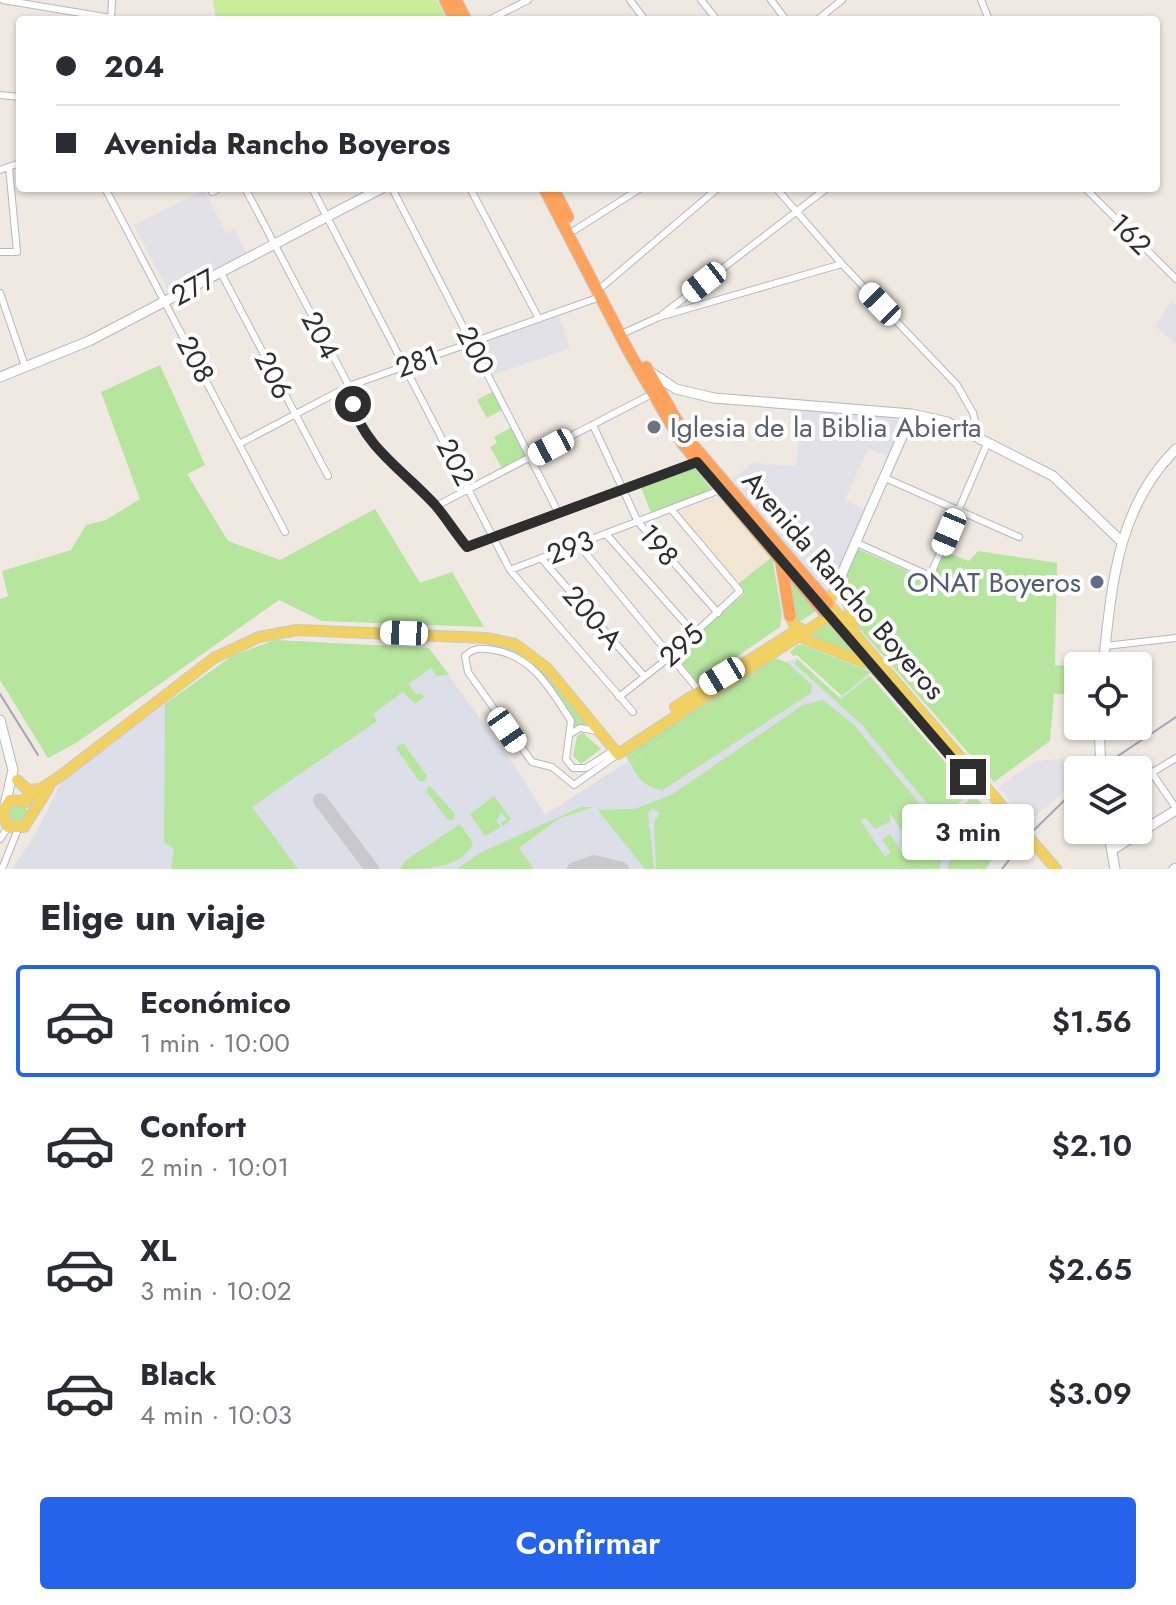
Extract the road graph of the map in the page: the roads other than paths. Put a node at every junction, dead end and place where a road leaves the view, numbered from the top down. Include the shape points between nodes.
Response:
1 (3, 0) edge
2 (528, 0) edge
3 (701, 0) edge
4 (842, 0) edge
5 (94, 16) edge
6 (497, 16) edge
7 (714, 16) edge
8 (822, 16) edge
9 (16, 164) edge
10 (9, 167) junction
11 (0, 170) edge
12 (107, 192) edge
13 (247, 192) edge
14 (314, 192) edge
15 (374, 192) edge
16 (394, 192) edge
17 (472, 192) edge
18 (546, 192) edge
19 (555, 192) edge
20 (635, 192) edge
21 (714, 192) edge
22 (779, 192) edge
23 (822, 192) edge
24 (1089, 192) edge
25 (794, 212) junction
26 (328, 216) junction
27 (575, 230) junction
28 (274, 245) junction
29 (0, 252) edge
30 (842, 264) junction
31 (221, 273) junction
32 (1176, 279) edge
33 (602, 292) junction
34 (0, 293) edge
35 (166, 302) junction
36 (659, 317) junction
37 (539, 319) junction
38 (626, 332) junction
39 (472, 341) junction
40 (407, 364) junction
41 (25, 366) junction
42 (646, 368) junction
43 (0, 377) edge
44 (349, 386) junction
45 (652, 394) junction
46 (912, 414) junction
47 (295, 416) junction
48 (593, 425) junction
49 (984, 442) junction
50 (241, 443) junction
51 (1176, 449) edge
52 (530, 458) junction
53 (697, 462) junction
54 (328, 476) dead end
55 (885, 478) junction
56 (624, 488) junction
57 (470, 489) junction
58 (720, 490) junction
59 (436, 506) junction
60 (671, 509) junction
61 (957, 511) junction
62 (558, 512) junction
63 (638, 522) junction
64 (285, 532) dead end
65 (606, 534) junction
66 (495, 537) junction
67 (1019, 537) dead end
68 (1121, 541) junction
69 (857, 543) junction
70 (578, 544) junction
71 (541, 558) junction
72 (781, 561) junction
73 (510, 570) junction
74 (840, 586) junction
75 (827, 610) junction
76 (718, 613) junction
77 (790, 616) junction
78 (693, 632) junction
79 (798, 634) junction
80 (855, 635) junction
81 (785, 638) junction
82 (1176, 638) edge
83 (1105, 646) junction
84 (1104, 652) edge
85 (669, 654) junction
86 (874, 668) junction
87 (644, 676) junction
88 (701, 693) junction
89 (619, 697) junction
90 (633, 712) dead end
91 (0, 720) edge
92 (597, 731) junction
93 (569, 737) junction
94 (616, 752) junction
95 (1176, 758) edge
96 (1153, 772) joint
97 (15, 775) junction
98 (59, 777) junction
99 (41, 788) junction
100 (23, 800) junction
101 (1176, 809) edge
102 (2, 811) edge
103 (32, 814) junction
104 (8, 827) edge
105 (0, 839) edge
106 (1111, 844) edge
107 (1112, 850) junction
108 (2, 869) edge
109 (1048, 869) edge
110 (1056, 869) edge
111 (1115, 869) edge

1 - 5 street
2 - 6 street
3 - 7 street
4 - 8 street
9 - 10 street
10 - 11 street
10 - 29 street via 17,252
12 - 35 street, 208
13 - 28 street, 204
14 - 26 street, 202
15 - 26 street, 277
16 - 39 street, 200
17 - 37 street
18 - 33 highway, Avenida Rancho Boyeros
19 - 27 highway, Avenida Rancho Boyeros
20 - 27 street
21 - 33 street
22 - 25 street
23 - 25 street
24 - 32 street, 162
25 - 30 street
25 - 36 street
26 - 28 street, 277
26 - 40 street, 202
27 - 33 highway, Avenida Rancho Boyeros
28 - 31 street, 277
28 - 44 street, 204
30 - 36 street
30 - 49 street via 957,385
31 - 35 street, 277
31 - 47 street, 206
33 - 37 street, 281
33 - 38 highway, Avenida Rancho Boyeros
33 - 45 highway, Avenida Rancho Boyeros
34 - 41 street
35 - 41 street, 277
35 - 50 street, 208
36 - 38 street
37 - 39 street, 281
38 - 42 highway, Avenida Rancho Boyeros
39 - 40 street, 281
39 - 52 street, 200
40 - 44 street, 281
40 - 57 street, 202
41 - 43 street, 277
42 - 46 street via 667,386 694,395
42 - 75 highway, Avenida Rancho Boyeros via 687,438
44 - 47 street, 281
44 - 59 street, 204 via 357,421 368,437
45 - 48 street
45 - 53 highway, Avenida Rancho Boyeros
46 - 49 street via 947,422
46 - 55 street
47 - 50 street, 281
47 - 54 street, 206
48 - 52 street
48 - 56 street, 198
49 - 61 street
49 - 68 street via 1053,476
50 - 64 street, 208
51 - 68 street via 1142,493
52 - 57 street
52 - 62 street, 200
53 - 56 street
53 - 58 highway, Avenida Rancho Boyeros
55 - 61 street
55 - 69 street
56 - 62 street
56 - 63 street, 198
57 - 59 street
57 - 66 street, 202
58 - 60 street, 293
58 - 72 highway, Avenida Rancho Boyeros
59 - 66 street, 204 via 467,547
60 - 63 street, 293
60 - 76 street, 295 via 740,591
61 - 67 street
61 - 69 street via 930,576
62 - 66 street
63 - 65 street, 293
63 - 76 street, 198
65 - 70 street, 293
65 - 78 street
66 - 73 street, 202
68 - 83 street via 1110,585
69 - 74 street
70 - 71 street, 293
70 - 85 street
71 - 73 street, 293
71 - 87 street, 200-A
72 - 75 highway, Avenida Rancho Boyeros
72 - 77 highway
73 - 89 street, 202
74 - 75 main road
74 - 80 main road via 850,595
75 - 79 main road
75 - 80 main road, Avenida Rancho Boyeros
75 - 86 main road, Avenida Rancho Boyeros
76 - 78 street, 295
77 - 79 main road
77 - 81 main road
78 - 85 street, 295
79 - 81 main road
79 - 86 main road
79 - 88 main road
80 - 110 main road, Avenida Rancho Boyeros
81 - 88 main road
82 - 83 street
83 - 84 street
85 - 87 street, 295
85 - 88 street
86 - 109 main road, Avenida Rancho Boyeros
87 - 89 street, 295
88 - 94 main road
89 - 90 street, 202
91 - 97 street
92 - 93 street via 580,728
92 - 94 main road
92 - 98 main road via 547,668 515,644 486,638 297,630 259,637 214,658
93 - 94 street via 566,759 574,769
93 - 94 street via 571,721 528,663 490,649 466,654 468,672 532,762 552,767 574,785
95 - 96 street
96 - 101 street
97 - 99 main road via 28,790
97 - 100 street
97 - 102 street
98 - 99 main road
98 - 103 main road
99 - 100 main road
100 - 102 main road via 13,799
100 - 103 main road
101 - 107 street
102 - 104 main road
103 - 104 main road via 28,824
104 - 105 street
104 - 108 street
106 - 107 street
107 - 111 street

